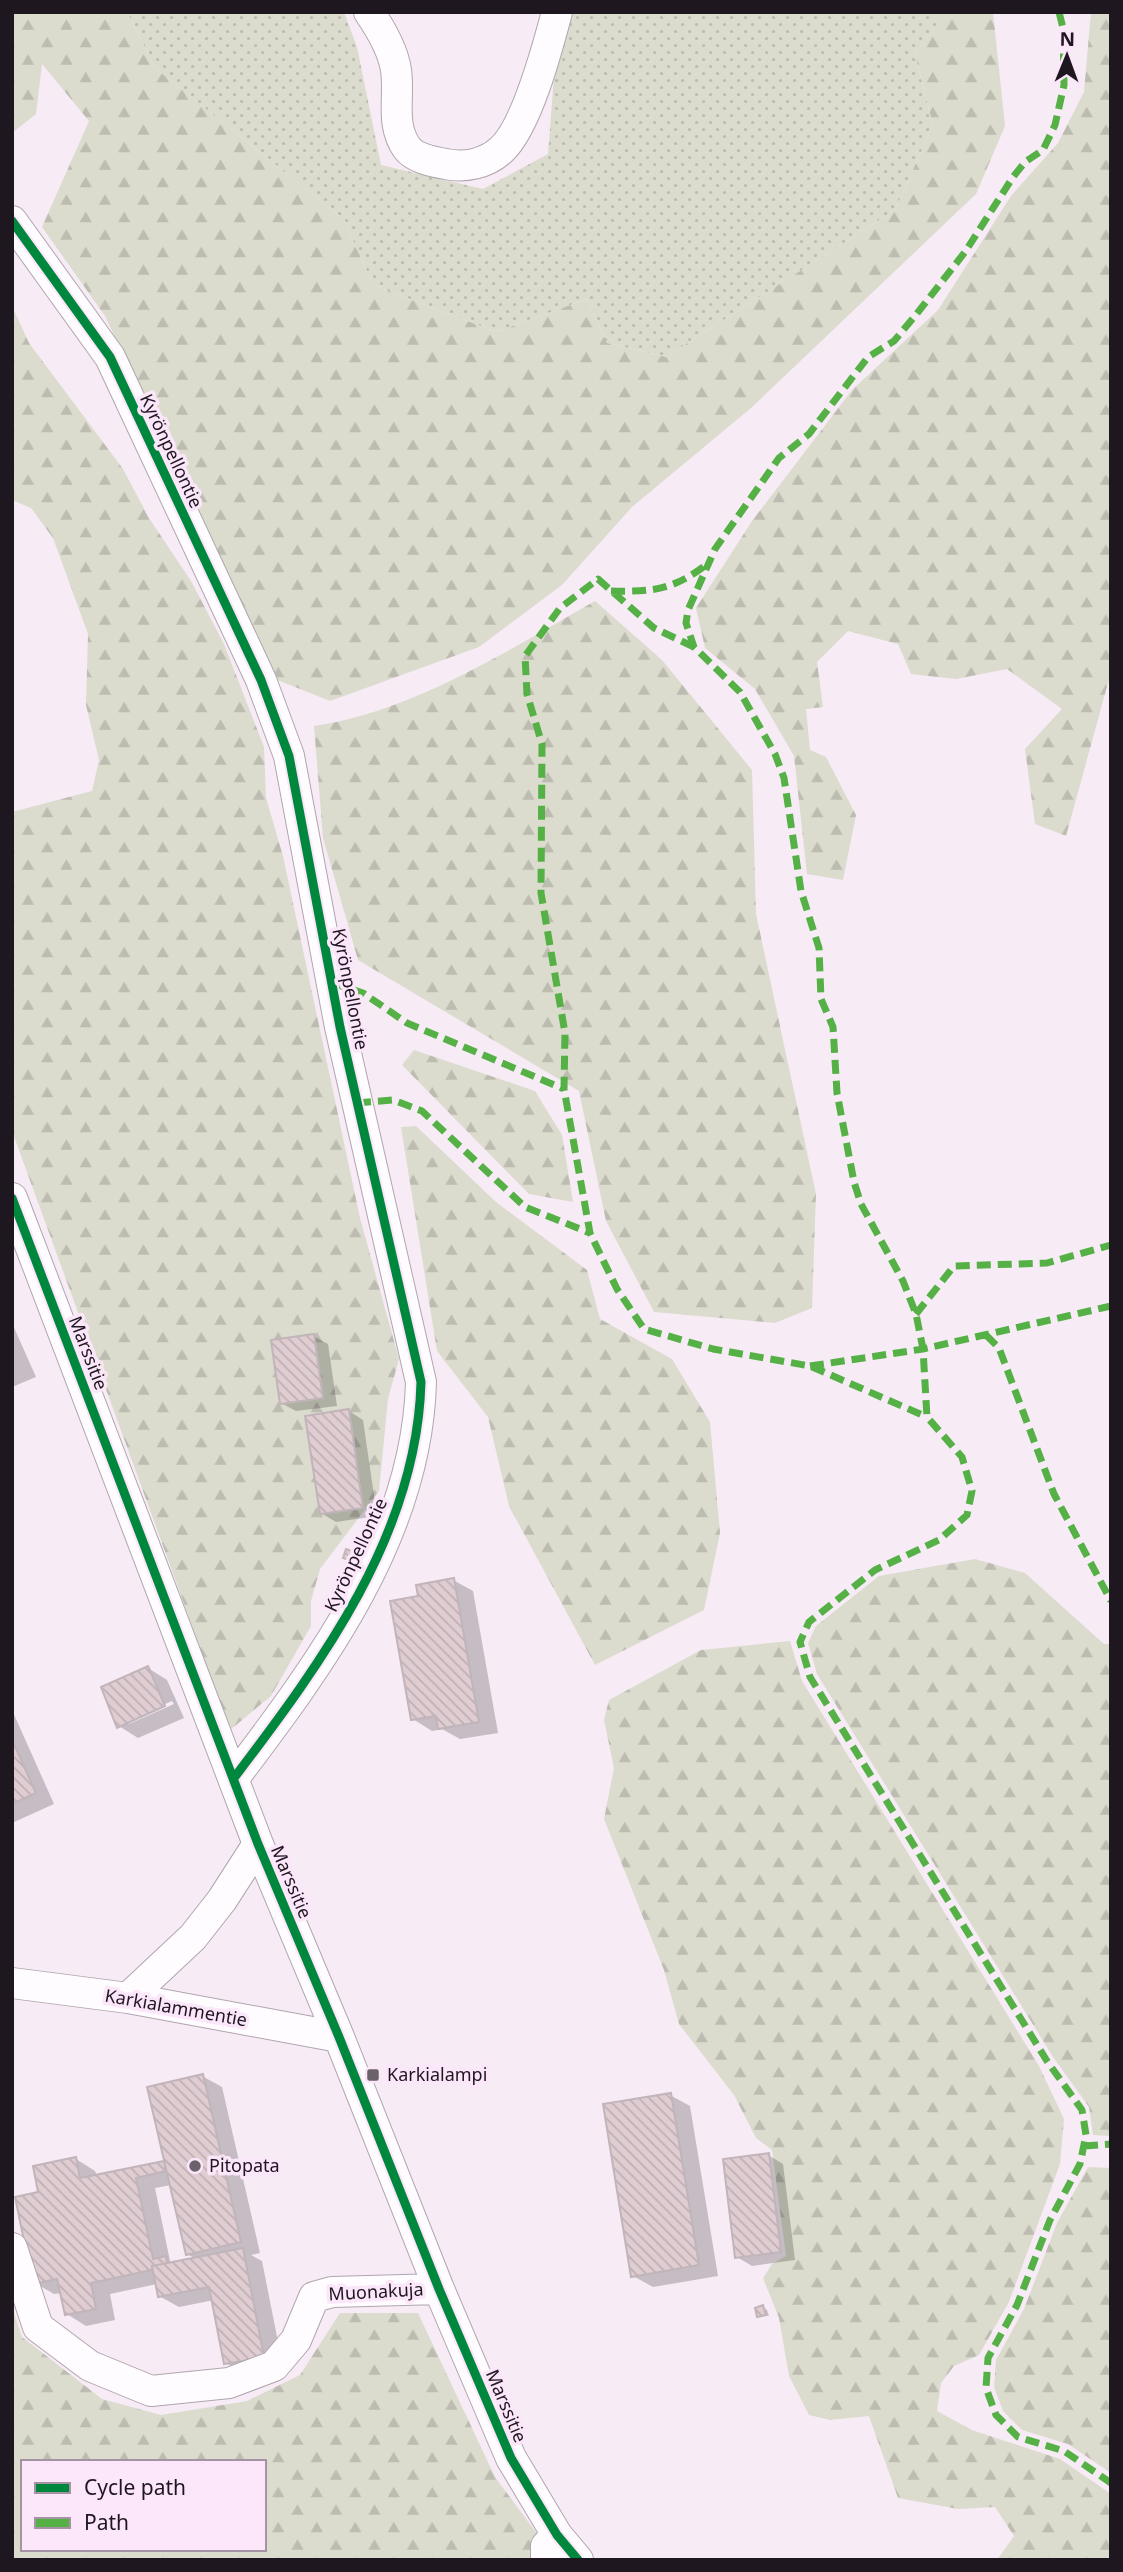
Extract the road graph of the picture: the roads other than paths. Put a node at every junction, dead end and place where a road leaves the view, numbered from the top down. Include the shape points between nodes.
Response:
1 (369, 12) edge
2 (557, 12) edge
3 (12, 221) edge
4 (12, 1198) edge
5 (234, 1778) junction
6 (258, 1844) junction
7 (12, 1983) edge
8 (128, 1998) junction
9 (339, 2037) junction
10 (12, 2248) edge
11 (439, 2289) junction
12 (551, 2547) edge
13 (578, 2560) edge

1 - 2 street via 396,68 397,127 409,150 433,162 465,168 501,150 522,117
3 - 5 street, Kyrönpellontie via 110,357 261,680 289,756 340,1027 421,1382 411,1464 353,1606 312,1674
4 - 5 street, Marssitie
5 - 6 street, Marssitie
6 - 8 street via 193,1937
6 - 9 street, Marssitie
7 - 8 street, Karkialammentie
8 - 9 street, Karkialammentie
9 - 11 street, Marssitie
10 - 11 street, Muonakuja via 38,2327 90,2366 151,2391 229,2383 274,2366 296,2340 314,2297 332,2292
11 - 12 street, Marssitie
12 - 13 street, Marssitie

